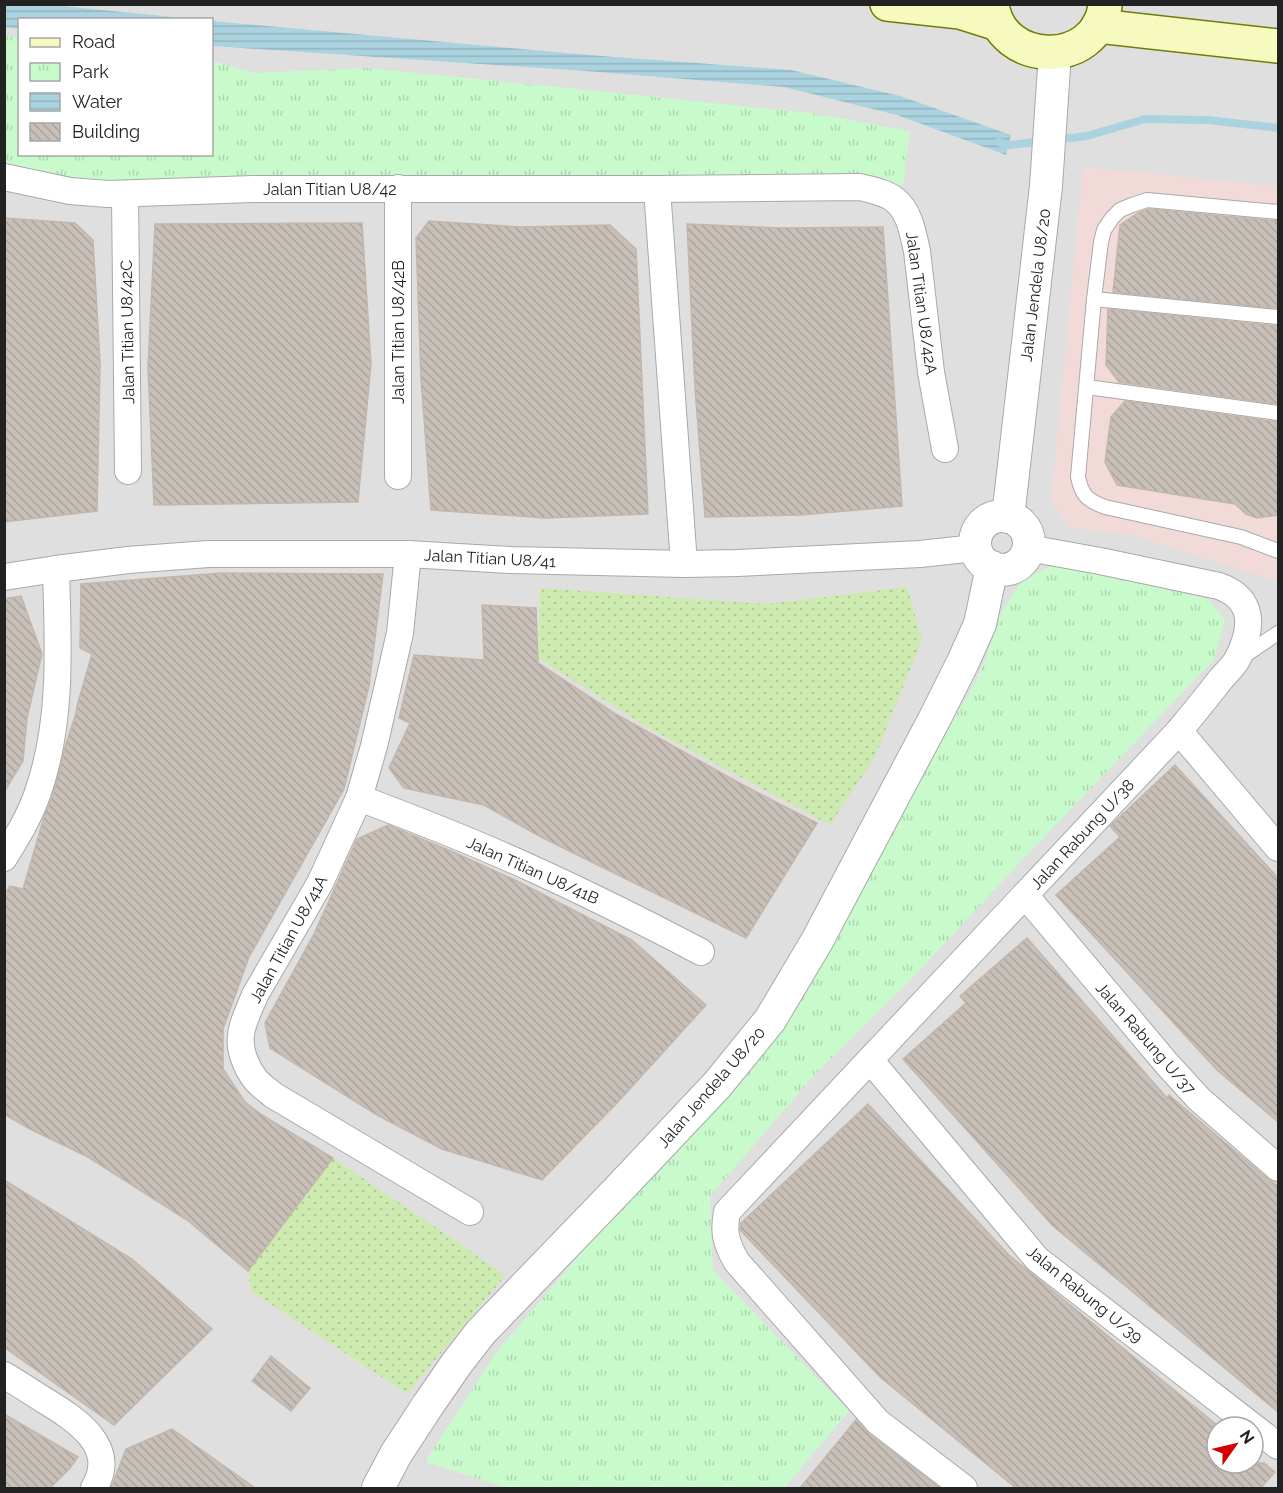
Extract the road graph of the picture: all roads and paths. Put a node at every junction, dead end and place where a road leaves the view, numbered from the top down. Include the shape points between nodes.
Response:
1 (887, 4) edge
2 (995, 14) edge
3 (1102, 15) edge
4 (1278, 46) edge
5 (1055, 53) junction
6 (4, 177) edge
7 (860, 187) joint
8 (398, 188) junction
9 (657, 189) junction
10 (125, 194) junction
11 (1278, 212) edge
12 (1094, 299) junction
13 (1278, 317) edge
14 (1087, 387) junction
15 (1278, 413) edge
16 (945, 449) dead end
17 (128, 471) dead end
18 (398, 476) dead end
19 (1008, 517) junction
20 (1028, 548) junction
21 (1278, 551) edge
22 (408, 554) junction
23 (983, 558) junction
24 (684, 564) junction
25 (56, 569) junction
26 (4, 577) edge
27 (1278, 633) edge
28 (1237, 660) junction
29 (1179, 731) junction
30 (359, 798) junction
31 (1278, 848) edge
32 (4, 858) edge
33 (1025, 895) junction
34 (701, 952) dead end
35 (870, 1060) junction
36 (1278, 1168) edge
37 (470, 1212) dead end
38 (4, 1375) edge
39 (1278, 1446) edge
40 (94, 1488) edge
41 (378, 1488) edge
42 (964, 1488) edge

1 - 2 main road
2 - 5 main road via 1008,37 1022,47
3 - 4 main road
3 - 5 main road via 1087,40
5 - 19 street, Jalan Jendela U8/20 via 1046,186
6 - 10 street, Jalan Titian U8/42 via 70,190
7 - 9 street, Jalan Titian U8/42
7 - 16 street, Jalan Titian U8/42A via 895,200 913,232
8 - 9 street, Jalan Titian U8/42
8 - 10 street, Jalan Titian U8/42
8 - 18 street, Jalan Titian U8/42B
9 - 24 street
10 - 17 street, Jalan Titian U8/42C
11 - 12 lane via 1147,200 1120,210 1104,230
12 - 13 lane
12 - 14 lane
14 - 15 lane
14 - 21 lane via 1078,477 1086,497 1105,507 1240,537
19 - 20 street via 1024,528
19 - 23 street via 993,518 981,526 977,533
20 - 23 street via 1021,562 1007,569 999,570
20 - 28 street, Jalan Rabung U/38 via 1230,590 1247,609 1245,642
22 - 24 street, Jalan Titian U8/41
22 - 25 street, Jalan Titian U8/41 via 208,554
22 - 30 street, Jalan Titian U8/41A via 400,633
23 - 24 street, Jalan Titian U8/41 via 920,554
23 - 41 street, Jalan Jendela U8/20 via 986,601 963,662 817,941 770,1020 710,1093 481,1332 428,1405
25 - 26 street, Jalan Titian U8/41
25 - 32 street via 58,657 54,723 38,794
27 - 28 lane
28 - 29 street, Jalan Rabung U/38
29 - 31 street
29 - 33 street, Jalan Rabung U/38
30 - 34 street, Jalan Titian U8/41B via 532,868
30 - 37 street, Jalan Titian U8/41A via 320,883 255,995 241,1035 242,1052 256,1081 273,1095
33 - 35 street, Jalan Rabung U/38
33 - 36 street, Jalan Rabung U/37 via 1199,1099
35 - 39 street, Jalan Rabung U/39 via 1037,1259
35 - 42 street, Jalan Rabung U/38 via 727,1212 725,1236 736,1261 878,1422
38 - 40 street via 71,1417 95,1441 102,1472

